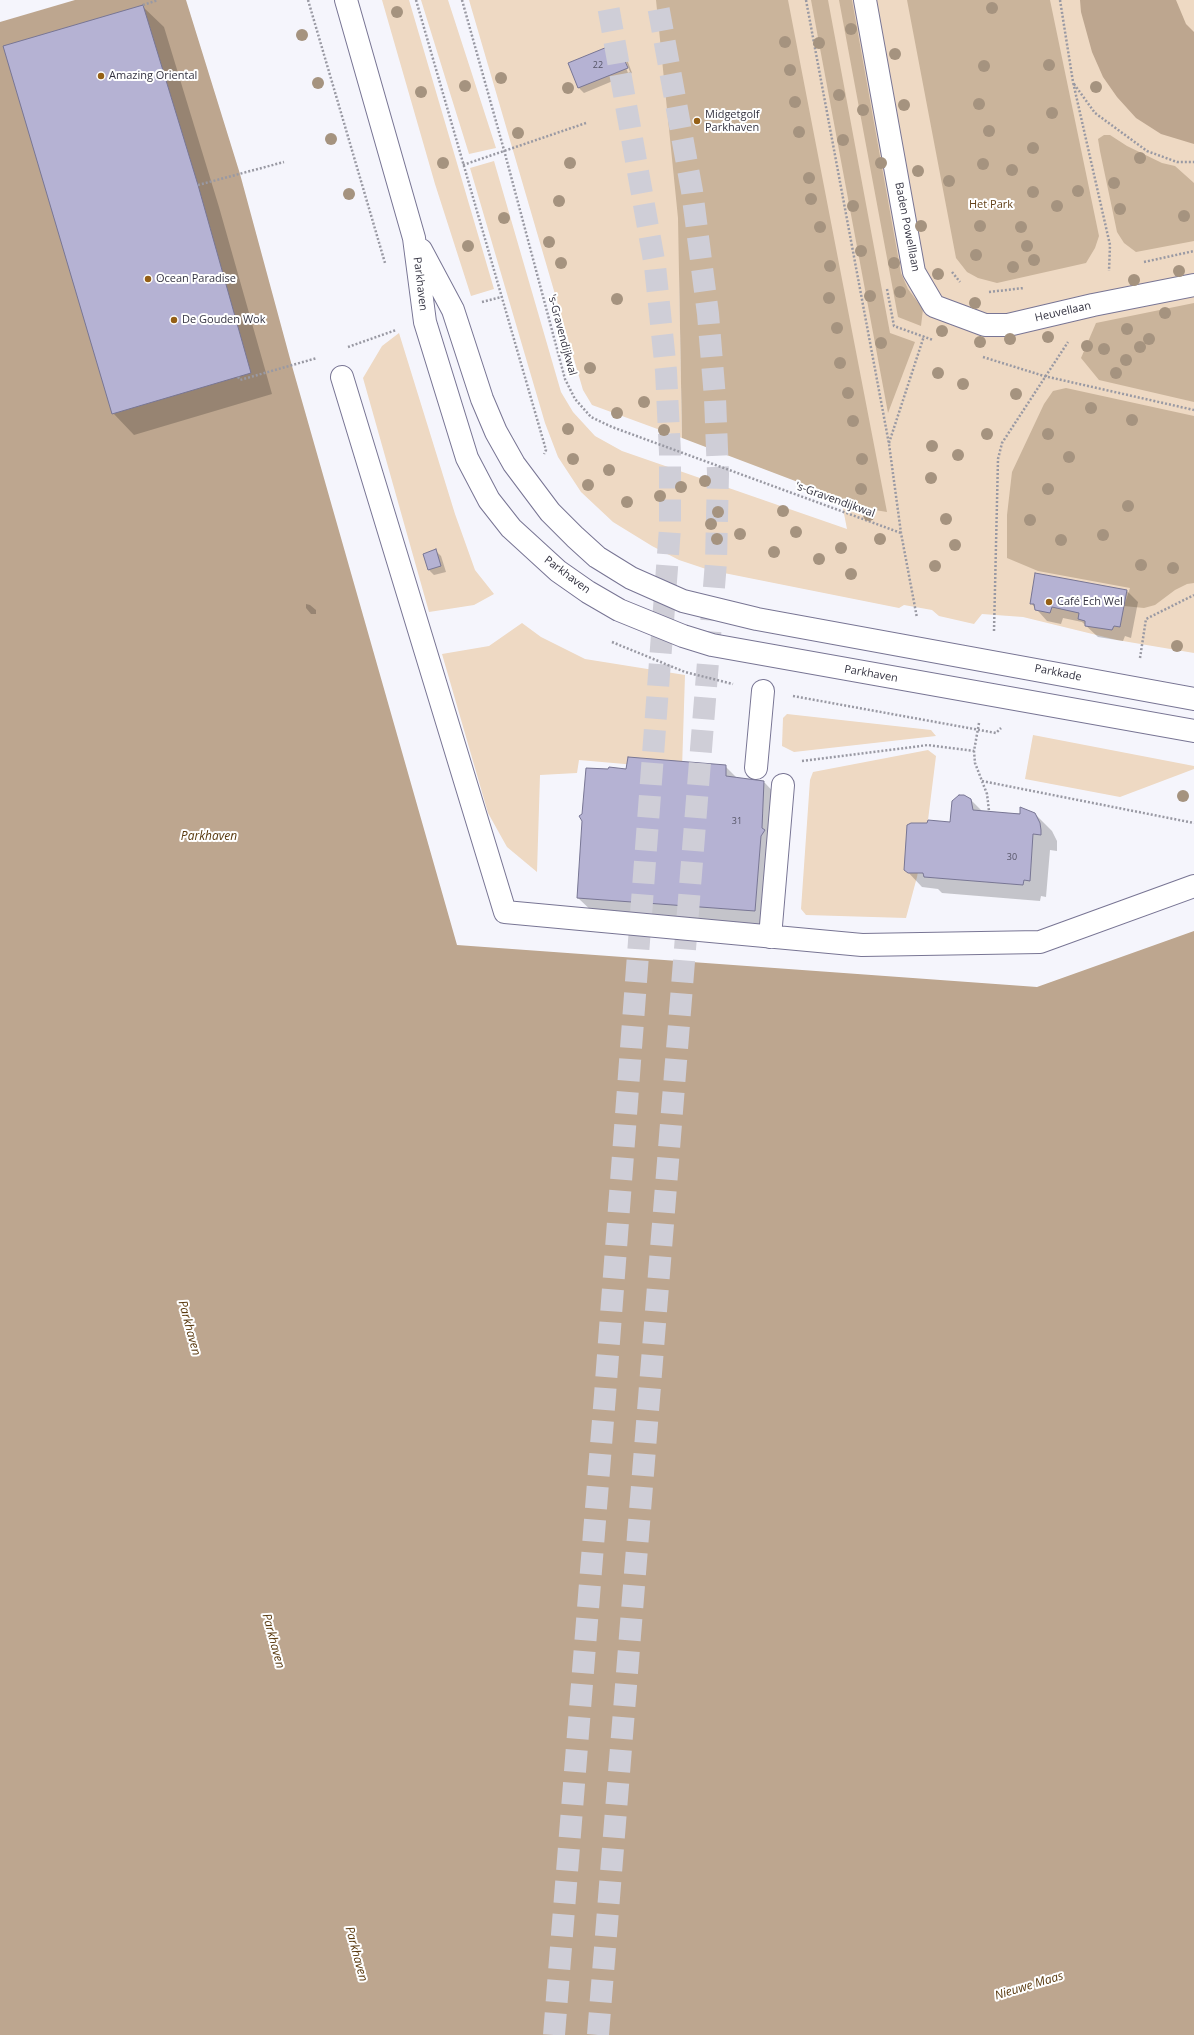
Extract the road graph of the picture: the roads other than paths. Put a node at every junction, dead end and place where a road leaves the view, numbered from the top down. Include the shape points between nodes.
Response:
1 (346, 0) edge
2 (865, 0) edge
3 (414, 238) junction
4 (1194, 285) edge
5 (934, 306) joint
6 (342, 377) dead end
7 (922, 649) joint
8 (763, 691) dead end
9 (1194, 699) edge
10 (1194, 731) edge
11 (756, 768) road end
12 (783, 785) dead end
13 (1194, 886) edge
14 (770, 937) junction

1 - 3 street, Parkhaven
2 - 5 street, Baden Powelllaan via 914,272
3 - 7 street, Parkhaven via 453,310 482,399 496,432 514,464 550,512 598,557 631,578 683,601
3 - 10 street, Parkhaven via 425,322 467,458 489,500 511,528 558,571 588,592 619,610 712,645
4 - 5 street, Heuvellaan via 997,326 985,325
6 - 14 street via 505,912
7 - 9 street, Parkkade
8 - 11 street
12 - 14 street
13 - 14 street via 1040,942 862,945

